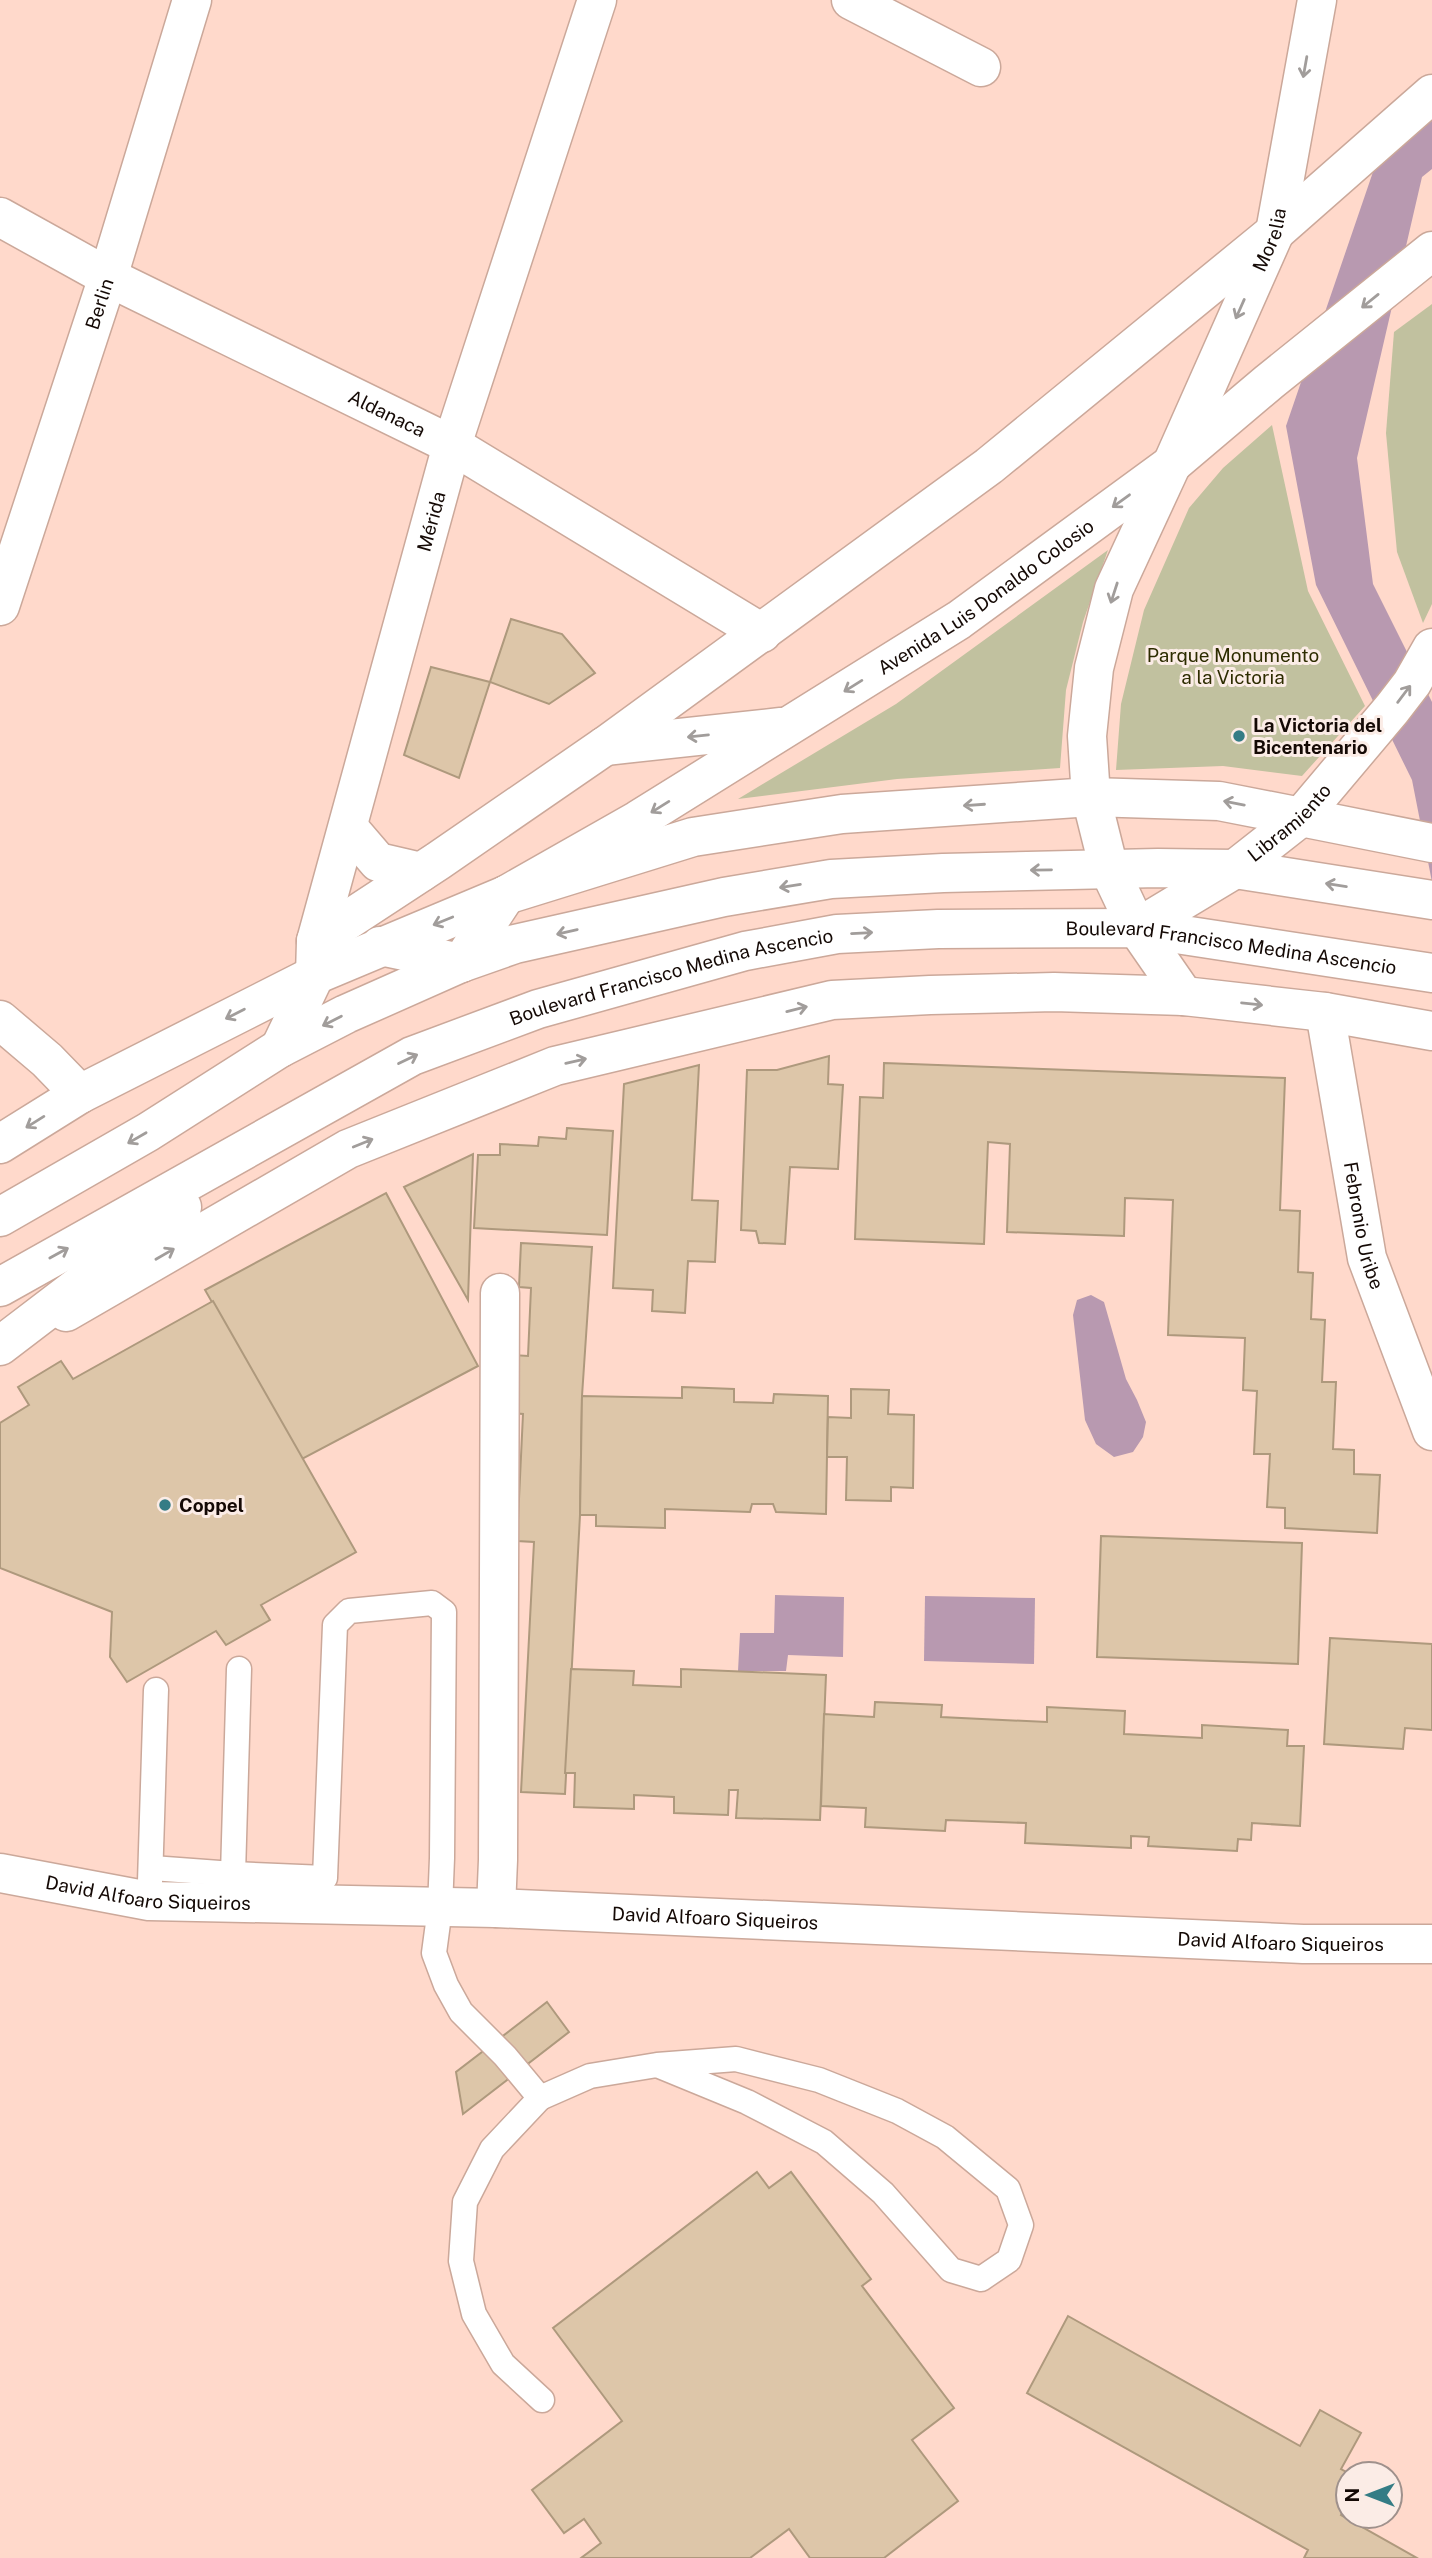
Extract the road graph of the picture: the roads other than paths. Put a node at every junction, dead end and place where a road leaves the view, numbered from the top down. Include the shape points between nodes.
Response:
1 (192, 0) edge
2 (851, 0) edge
3 (1317, 0) edge
4 (586, 4) edge
5 (981, 67) dead end
6 (1432, 93) edge
7 (0, 217) edge
8 (1275, 232) junction
9 (1427, 255) edge
10 (108, 277) junction
11 (452, 445) junction
12 (1172, 464) junction
13 (0, 606) edge
14 (762, 633) junction
15 (1432, 648) edge
16 (790, 726) junction
17 (605, 747) junction
18 (1091, 797) junction
19 (1301, 817) junction
20 (348, 827) junction
21 (1432, 843) edge
22 (1109, 869) junction
23 (1235, 869) junction
24 (421, 872) junction
25 (506, 895) junction
26 (1418, 897) edge
27 (1137, 928) junction
28 (380, 946) junction
29 (316, 958) junction
30 (461, 963) junction
31 (1420, 971) edge
32 (1184, 996) junction
33 (1325, 1012) junction
34 (0, 1020) edge
35 (1423, 1029) edge
36 (280, 1048) junction
37 (80, 1094) junction
38 (295, 1120) junction
39 (0, 1144) edge
40 (0, 1217) edge
41 (0, 1287) edge
42 (500, 1293) dead end
43 (0, 1348) edge
44 (1432, 1431) edge
45 (239, 1670) dead end
46 (156, 1690) dead end
47 (0, 1873) edge
48 (233, 1874) junction
49 (150, 1884) junction
50 (325, 1891) junction
51 (440, 1908) junction
52 (496, 1908) junction
53 (1432, 1944) edge
54 (657, 2065) junction
55 (540, 2098) junction
56 (542, 2400) dead end

1 - 10 main road, Berlin
2 - 5 main road
3 -> 8 main road, Morelia
4 - 11 main road, Mérida
6 - 8 main road
7 - 10 main road, Aldanaca
8 -> 12 main road, Morelia
8 - 14 main road via 989,466
9 -> 12 main road, Avenida Luis Donaldo Colosio
10 - 11 main road, Aldanaca
10 - 13 main road, Berlin
11 - 14 main road, Aldanaca
11 - 20 main road, Mérida
12 -> 16 main road, Avenida Luis Donaldo Colosio via 959,620
12 -> 18 main road, Morelia via 1114,589 1094,668 1087,736
14 - 17 main road
19 -> 15 main road, Libramiento via 1392,709
16 -> 17 main road
16 -> 25 main road, Avenida Luis Donaldo Colosio
17 - 24 main road
19 -> 18 main road via 1219,801
18 - 22 main road, Morelia
18 -> 25 main road via 842,814 693,837
19 - 21 main road
19 - 23 main road, Libramiento
20 - 24 main road via 378,862
20 - 29 main road, Mérida
22 - 23 main road
22 - 27 main road, Morelia
22 -> 30 main road via 831,879 710,900 515,944
26 -> 23 main road
23 - 27 main road, Libramiento
24 - 29 main road
25 -> 28 main road
25 - 30 main road
27 - 31 main road, Boulevard Francisco Medina Ascencio
27 - 32 main road, Morelia
38 -> 27 main road, Boulevard Francisco Medina Ascencio via 412,1056 538,1009 745,951 837,934
28 - 29 main road
28 - 30 main road
29 - 36 main road, Mérida
29 -> 37 main road
30 -> 36 main road
32 -> 33 main road
43 -> 32 main road via 348,1149 555,1066 832,1000 1040,992
33 - 35 main road
33 - 44 main road, Febronio Uribe via 1367,1258
34 - 37 main road
36 -> 40 main road via 148,1132
37 -> 39 main road
41 -> 38 main road, Boulevard Francisco Medina Ascencio
38 - 43 main road
42 - 52 main road
45 - 48 lane
46 - 49 lane
47 - 49 main road, David Alfoaro Siqueiros
48 - 49 lane
48 - 50 lane
49 - 50 main road, David Alfoaro Siqueiros
50 - 51 main road, David Alfoaro Siqueiros
50 - 51 lane via 335,1625 349,1611 432,1603 444,1612
51 - 52 main road, David Alfoaro Siqueiros
51 - 55 lane via 434,1953 446,1985 461,2012
52 - 53 main road, David Alfoaro Siqueiros via 1303,1944
54 - 54 lane via 736,2059 819,2080 897,2111 945,2137 1008,2189 1021,2224 1009,2260 981,2279 951,2270 883,2193 824,2142 747,2102
54 - 55 lane via 590,2076
55 - 56 lane via 492,2149 465,2202 461,2261 474,2314 502,2364

